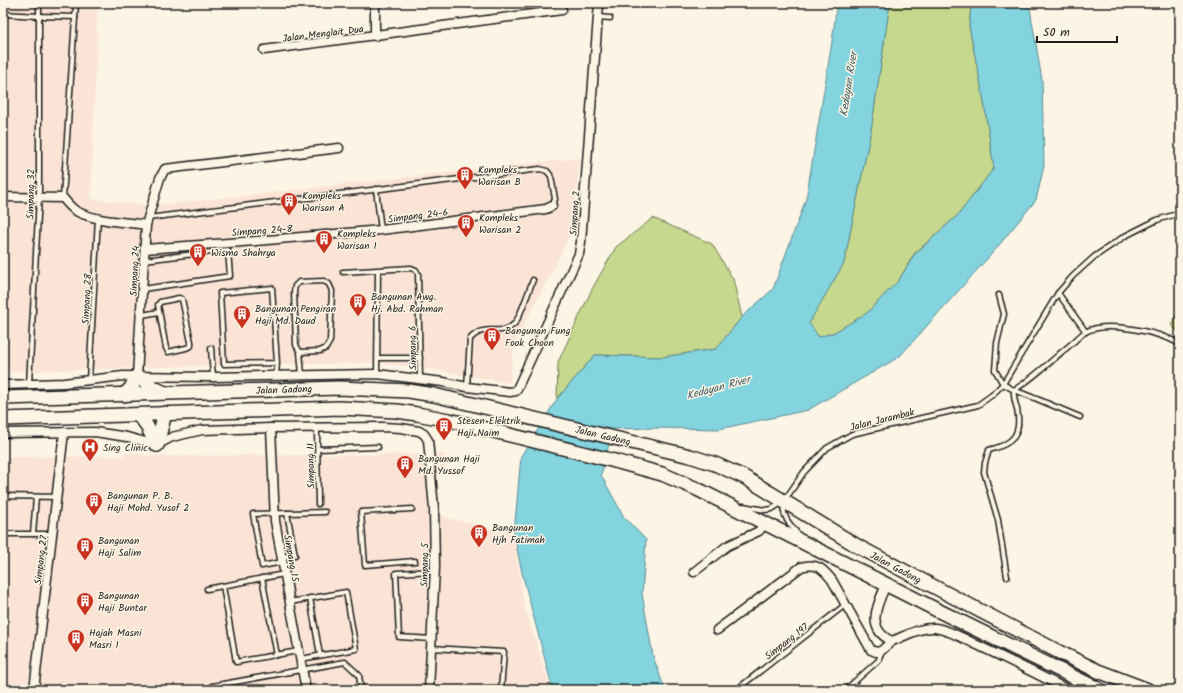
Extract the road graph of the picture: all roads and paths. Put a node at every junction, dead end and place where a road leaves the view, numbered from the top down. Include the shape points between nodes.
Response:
1 (39, 3) edge
2 (76, 3) edge
3 (375, 3) edge
4 (599, 3) edge
5 (562, 10) dead end
6 (3, 14) edge
7 (39, 16) junction
8 (75, 17) junction
9 (598, 17) junction
10 (610, 18) dead end
11 (375, 36) junction
12 (264, 50) dead end
13 (339, 148) dead end
14 (376, 189) junction
15 (3, 197) edge
16 (39, 197) junction
17 (63, 198) junction
18 (552, 206) joint
19 (1180, 212) edge
20 (98, 218) junction
21 (147, 221) junction
22 (381, 230) junction
23 (145, 249) junction
24 (144, 260) junction
25 (378, 271) junction
26 (343, 272) dead end
27 (533, 280) dead end
28 (143, 289) junction
29 (1058, 293) junction
30 (999, 295) dead end
31 (159, 312) junction
32 (142, 315) junction
33 (1086, 332) junction
34 (1180, 344) edge
35 (211, 348) dead end
36 (300, 352) junction
37 (378, 358) junction
38 (420, 358) junction
39 (277, 363) junction
40 (377, 374) junction
41 (276, 375) junction
42 (302, 375) junction
43 (137, 376) junction
44 (213, 377) junction
45 (420, 379) junction
46 (89, 380) junction
47 (1003, 384) junction
48 (3, 385) edge
49 (29, 385) junction
50 (467, 388) junction
51 (1014, 390) junction
52 (166, 393) junction
53 (124, 395) junction
54 (3, 398) edge
55 (165, 413) junction
56 (137, 414) junction
57 (1080, 417) dead end
58 (3, 419) edge
59 (271, 428) junction
60 (318, 428) junction
61 (3, 432) edge
62 (64, 432) junction
63 (157, 445) junction
64 (378, 447) dead end
65 (318, 449) junction
66 (36, 497) junction
67 (57, 497) junction
68 (784, 501) junction
69 (318, 504) dead end
70 (727, 504) junction
71 (412, 509) dead end
72 (325, 512) dead end
73 (274, 514) junction
74 (287, 514) junction
75 (3, 517) edge
76 (764, 523) junction
77 (3, 534) edge
78 (33, 534) junction
79 (53, 534) junction
80 (809, 546) junction
81 (282, 560) junction
82 (415, 561) dead end
83 (895, 566) junction
84 (435, 571) junction
85 (694, 572) dead end
86 (284, 574) junction
87 (1007, 577) dead end
88 (262, 578) junction
89 (886, 584) junction
90 (222, 586) junction
91 (207, 589) dead end
92 (310, 598) junction
93 (289, 602) junction
94 (845, 605) junction
95 (717, 630) dead end
96 (432, 638) junction
97 (892, 641) junction
98 (431, 648) junction
99 (881, 651) junction
100 (277, 655) junction
101 (299, 655) junction
102 (320, 655) junction
103 (302, 669) junction
104 (212, 686) dead end
105 (34, 690) edge
106 (306, 690) edge
107 (361, 690) edge
108 (428, 690) edge
109 (501, 690) edge
110 (736, 690) edge
111 (845, 690) edge
112 (1068, 690) edge
113 (1100, 690) edge
114 (1148, 690) edge

1 - 7 lane, Simpang 32
2 - 8 lane
3 - 11 street, Jalan Menglait Dua
4 - 9 street, Simpang 2
5 - 11 street
6 - 7 lane
7 - 8 lane
7 - 16 lane, Simpang 32
8 - 17 lane
9 - 10 lane
9 - 50 street, Simpang 2 via 578,254 516,391
11 - 12 street, Jalan Menglait Dua
13 - 21 street, Simpang 24 via 165,169
14 - 18 lane, Simpang 24-6 via 540,169 547,171 551,176 555,199
14 - 21 lane, Simpang 24-6
14 - 22 lane, Simpang 24-6
15 - 16 street
16 - 17 street
16 - 49 lane, Simpang 32
17 - 20 street via 76,212
18 - 22 street, Simpang 24-6 via 546,209
19 - 29 lane, Jalan Jarambak via 1125,236 1094,257 1072,276
20 - 21 street
20 - 46 lane, Simpang 28
21 - 23 street, Simpang 24
22 - 23 street, Simpang 24-8
23 - 24 street, Simpang 24
24 - 28 street, Simpang 24
24 - 28 lane via 228,250 230,276
25 - 26 lane
25 - 37 lane
25 - 38 lane, Simpang 6 via 411,268 418,274
27 - 50 lane via 515,323 502,331 482,330 470,339
28 - 32 street, Simpang 24
29 - 33 lane
29 - 47 lane, Jalan Jarambak
30 - 47 lane via 1004,314 997,343 995,370
31 - 31 lane via 160,302 179,298 182,300 191,346 168,352
31 - 32 lane
32 - 43 street, Simpang 24
33 - 34 lane via 1126,327
33 - 51 lane
35 - 44 lane
36 - 36 lane via 296,345 295,286 299,282 324,281 332,290 330,341 326,348 320,351
36 - 42 lane
37 - 38 lane
37 - 40 lane
38 - 45 lane, Simpang 6
39 - 39 lane via 272,288 220,293 224,364
39 - 41 lane
40 - 42 street
40 - 45 street
41 - 42 street
41 - 44 street
43 - 44 street
43 - 46 street
43 - 52 main road
43 - 53 main road
45 - 50 street
46 - 49 street
47 - 51 lane
47 - 68 lane, Jalan Jarambak via 978,404 852,434 827,448 804,472
48 - 49 street
51 - 57 lane
51 - 87 lane via 1018,424 1016,433 1003,447 989,450 984,472 998,520
52 - 53 main road, Jalan Gadong
52 - 68 main road, Jalan Gadong via 338,388 422,393 690,456 744,477
53 - 54 main road, Jalan Gadong
55 - 56 main road, Jalan Gadong
55 - 63 main road
55 - 70 main road, Jalan Gadong via 340,408 418,414 662,474
56 - 58 main road, Jalan Gadong
56 - 63 main road via 144,421
59 - 60 street
59 - 63 street via 202,430 172,437
59 - 73 street, Simpang 15
60 - 65 lane, Simpang 11
60 - 84 street, Simpang 5 via 402,428 424,434 428,440 434,509
61 - 62 street
62 - 63 street via 95,432
62 - 67 street, Simpang 27
64 - 65 lane
65 - 69 lane, Simpang 11
66 - 67 lane
66 - 75 lane via 5,496
66 - 78 lane
67 - 79 street, Simpang 27
68 - 70 lane, Jalan Jarambak via 772,509 765,510
68 - 80 lane via 784,516
68 - 83 main road, Jalan Gadong
70 - 76 main road, Jalan Gadong
71 - 82 lane via 361,512 365,565
72 - 74 lane
73 - 74 lane
73 - 81 street, Simpang 15
73 - 81 lane via 253,514 262,566
74 - 81 lane via 294,555
76 - 80 main road, Jalan Gadong
76 - 85 street via 759,531 727,546
77 - 78 lane
78 - 79 lane
79 - 105 street, Simpang 27
80 - 89 main road, Jalan Gadong
81 - 86 street, Simpang 15
83 - 89 main road
83 - 114 main road, Jalan Gadong via 1092,668
84 - 96 street, Simpang 5
84 - 96 lane via 396,573 399,638
86 - 88 lane
86 - 93 street, Simpang 15
88 - 90 lane
88 - 100 lane
89 - 97 street via 875,614 879,631 884,638
89 - 113 main road, Jalan Gadong
90 - 91 lane
90 - 100 lane via 236,662
92 - 93 lane
92 - 102 lane
92 - 102 lane via 346,592 356,649
93 - 101 street, Simpang 15
94 - 95 street via 824,570 815,565 808,565 801,567
94 - 99 street via 871,650
94 - 110 lane, Simpang 197
96 - 98 street, Simpang 5
97 - 99 street
97 - 112 street via 913,632 936,628 954,634
98 - 108 street, Simpang 5
98 - 109 lane via 504,652
99 - 111 lane via 879,660
100 - 101 lane
101 - 102 lane
101 - 103 street, Simpang 15
103 - 104 lane
103 - 106 street, Simpang 15
103 - 107 lane via 344,662 359,675

